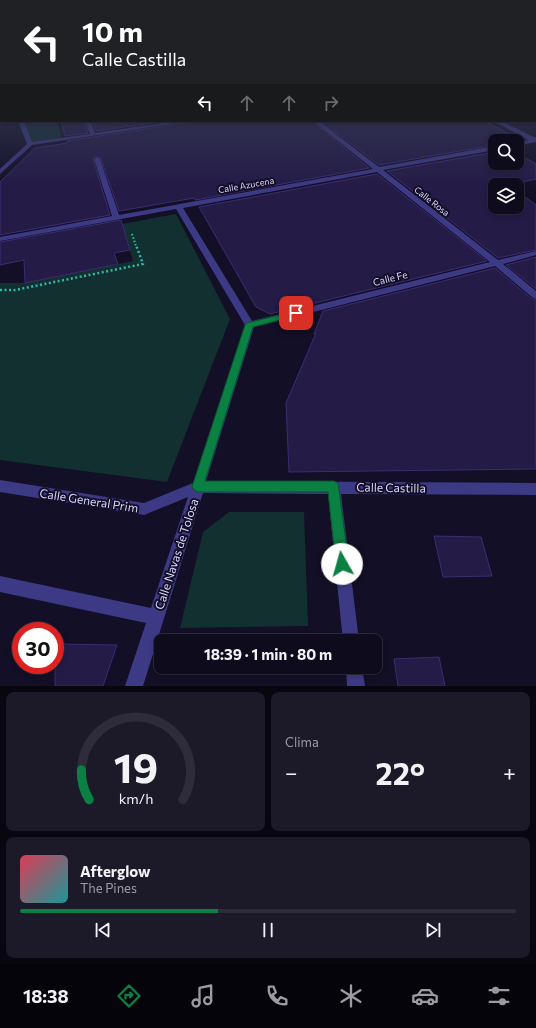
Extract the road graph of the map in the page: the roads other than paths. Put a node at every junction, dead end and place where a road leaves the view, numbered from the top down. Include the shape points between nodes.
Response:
1 (22, 124) edge
2 (89, 124) edge
3 (168, 124) edge
4 (320, 124) edge
5 (503, 124) edge
6 (93, 135) junction
7 (536, 141) edge
8 (524, 143) edge
9 (30, 144) junction
10 (488, 149) edge
11 (97, 159) dead end
12 (376, 169) junction
13 (0, 172) edge
14 (179, 206) junction
15 (116, 218) junction
16 (0, 239) edge
17 (536, 253) edge
18 (497, 263) junction
19 (536, 296) edge
20 (250, 325) junction
21 (0, 486) edge
22 (198, 487) junction
23 (334, 487) junction
24 (536, 489) edge
25 (0, 584) edge
26 (156, 617) junction
27 (350, 634) edge
28 (355, 674) edge
29 (134, 686) edge
30 (356, 686) edge

1 - 9 street
2 - 6 street
3 - 6 street
4 - 12 street, Calle Rosa
5 - 7 street
6 - 9 street
7 - 8 street
9 - 13 street
10 - 12 street, Calle Azucena
11 - 15 street
12 - 14 street, Calle Azucena
12 - 18 street, Calle Rosa
14 - 15 street, Calle Azucena
14 - 20 street
15 - 16 street, Calle Azucena
17 - 18 street, Calle Fe
18 - 19 street, Calle Rosa
18 - 20 street, Calle Fe
20 - 22 street, Calle Navas de Tolosa
21 - 22 street, Calle General Prim via 144,509
22 - 23 street, Calle Castilla
22 - 26 street, Calle Navas de Tolosa
23 - 24 street, Calle Castilla
23 - 27 street
25 - 26 street
26 - 29 street, Calle Navas de Tolosa
28 - 30 street

